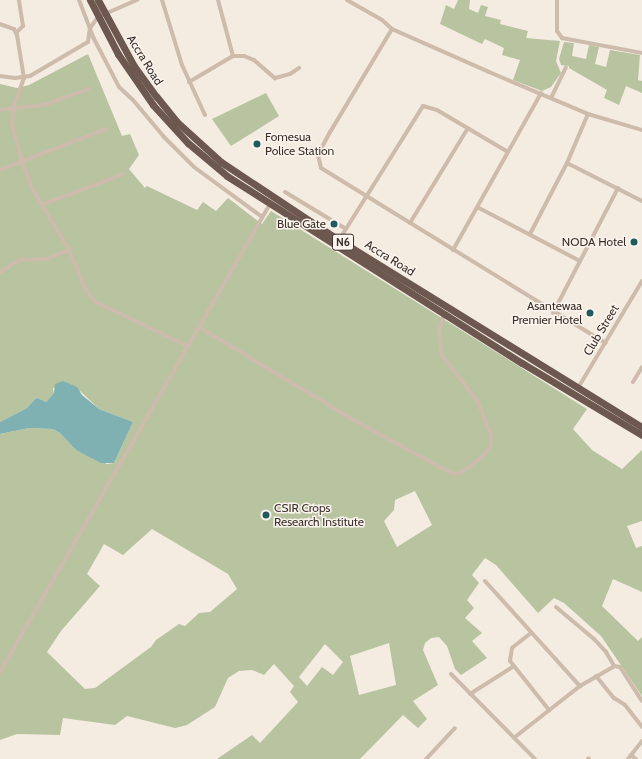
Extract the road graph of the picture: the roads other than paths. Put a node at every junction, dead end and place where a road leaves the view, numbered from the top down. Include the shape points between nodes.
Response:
1 (20, 0) edge
2 (79, 0) edge
3 (90, 0) edge
4 (98, 0) edge
5 (137, 0) edge
6 (162, 0) edge
7 (218, 0) edge
8 (347, 0) edge
9 (557, 0) edge
10 (101, 15) junction
11 (0, 24) edge
12 (90, 28) junction
13 (392, 29) junction
14 (16, 33) junction
15 (642, 53) edge
16 (232, 56) junction
17 (566, 67) dead end
18 (299, 68) dead end
19 (0, 76) edge
20 (24, 78) junction
21 (189, 82) junction
22 (89, 89) dead end
23 (541, 94) junction
24 (551, 98) junction
25 (13, 109) junction
26 (0, 110) edge
27 (588, 114) junction
28 (205, 115) dead end
29 (468, 128) junction
30 (106, 129) dead end
31 (642, 130) edge
32 (508, 152) junction
33 (22, 162) junction
34 (567, 163) junction
35 (0, 170) edge
36 (124, 174) dead end
37 (618, 188) junction
38 (285, 192) dead end
39 (364, 196) junction
40 (642, 201) edge
41 (270, 204) junction
42 (41, 205) junction
43 (479, 208) junction
44 (262, 217) junction
45 (410, 223) junction
46 (346, 229) junction
47 (530, 234) junction
48 (339, 240) junction
49 (70, 250) junction
50 (453, 250) junction
51 (580, 261) junction
52 (0, 272) edge
53 (642, 282) edge
54 (640, 290) edge
55 (553, 313) junction
56 (444, 314) junction
57 (199, 327) junction
58 (605, 343) junction
59 (188, 346) junction
60 (642, 366) edge
61 (633, 382) dead end
62 (578, 389) junction
63 (642, 427) edge
64 (642, 435) edge
65 (485, 581) dead end
66 (556, 607) dead end
67 (531, 633) junction
68 (514, 666) junction
69 (614, 666) junction
70 (0, 672) edge
71 (451, 674) dead end
72 (596, 676) junction
73 (580, 686) junction
74 (470, 694) junction
75 (642, 701) edge
76 (549, 710) junction
77 (642, 727) edge
78 (455, 728) dead end
79 (515, 737) junction
80 (642, 742) edge
81 (631, 755) junction
82 (426, 759) edge
83 (535, 759) edge
84 (628, 759) edge
85 (636, 759) edge

1 - 14 street via 23,26
2 - 12 street
3 - 10 highway, N6
4 - 10 highway, Accra Road / N6
5 - 10 street
6 - 21 street
7 - 16 street
8 - 13 street via 382,20
9 - 15 street via 557,31 562,38
10 - 12 street
10 - 41 highway, Accra Road / N6 via 130,72 171,125 212,164
10 - 48 highway, Accra Road / N6 via 144,81 192,137 233,172
11 - 14 street via 8,25
12 - 20 street via 88,42
12 - 44 street via 119,87 134,100 164,137 194,166
13 - 23 street
13 - 39 street via 318,155 321,168
14 - 20 street
16 - 18 street via 244,56 254,60 275,78 290,74
16 - 21 street
17 - 24 street
19 - 20 street
20 - 25 street
21 - 28 street
22 - 25 street via 44,105
23 - 24 street
23 - 32 street
24 - 27 street
25 - 26 street
25 - 33 street via 12,124
27 - 31 street
27 - 34 street
29 - 32 street
29 - 39 street via 437,110 422,106
29 - 45 street
30 - 33 street
32 - 43 street
33 - 35 street
33 - 42 street
34 - 37 street
34 - 47 street
36 - 42 street
37 - 40 street
37 - 51 street
38 - 46 street
39 - 45 street
39 - 46 street
41 - 44 street
41 - 56 highway, Accra Road / N6
42 - 49 street
43 - 47 street
43 - 50 street
44 - 57 street
45 - 50 street
46 - 48 street
47 - 51 street
48 - 62 highway, Accra Road / N6
49 - 52 street via 47,259 20,260
49 - 59 street via 86,290 94,300
50 - 55 street
51 - 55 street
53 - 54 street, Club Street
54 - 58 street, Club Street
55 - 58 street
56 - 57 street via 439,331 442,355 478,402 491,435 490,447 483,456 461,473 453,474 346,416
56 - 64 highway, Accra Road / N6
57 - 59 street
58 - 62 street, Club Street
59 - 70 street
60 - 61 street
62 - 63 highway, Accra Road / N6
65 - 67 street
66 - 69 street via 594,639
67 - 68 street via 511,651 510,661
67 - 73 street
68 - 74 street
68 - 76 street
69 - 72 street
69 - 75 street via 620,667
71 - 74 street
72 - 73 street
72 - 77 street
73 - 76 street
74 - 79 street via 498,724
76 - 79 street
78 - 82 street
79 - 83 street
80 - 81 street
81 - 84 street
81 - 85 street

